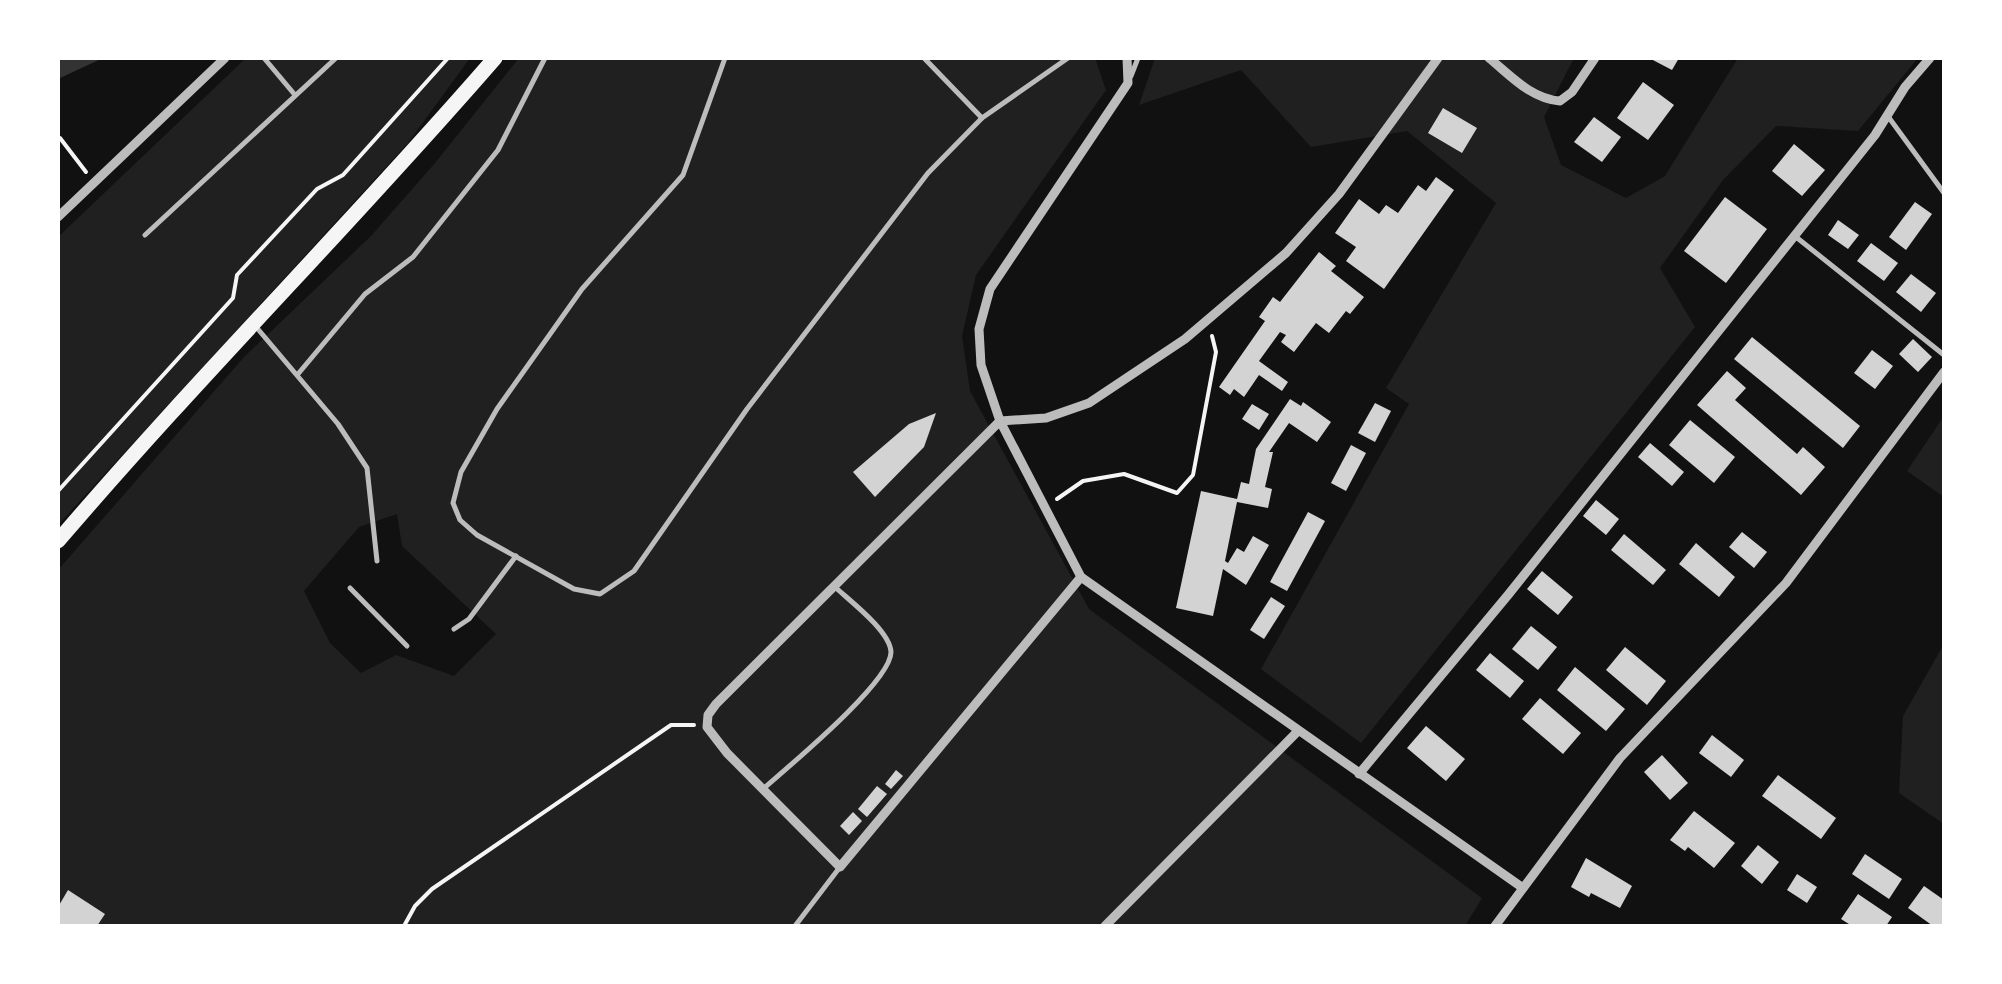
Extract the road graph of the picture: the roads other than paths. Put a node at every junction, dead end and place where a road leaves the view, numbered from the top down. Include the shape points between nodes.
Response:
1 (225, 58) edge
2 (264, 58) edge
3 (336, 58) edge
4 (496, 58) edge
5 (545, 58) edge
6 (725, 58) edge
7 (924, 58) edge
8 (1068, 58) edge
9 (1127, 58) edge
10 (1138, 58) edge
11 (1438, 58) edge
12 (1488, 58) edge
13 (1595, 58) edge
14 (1930, 58) edge
15 (1128, 83) junction
16 (295, 95) junction
17 (1887, 115) junction
18 (982, 118) junction
19 (1944, 193) edge
20 (58, 216) edge
21 (145, 235) dead end
22 (1794, 235) junction
23 (252, 322) junction
24 (1944, 355) edge
25 (1944, 372) edge
26 (298, 374) junction
27 (1000, 421) junction
28 (58, 541) edge
29 (516, 556) junction
30 (377, 561) dead end
31 (1080, 577) junction
32 (835, 587) junction
33 (350, 588) dead end
34 (454, 630) dead end
35 (407, 646) dead end
36 (1298, 732) junction
37 (1358, 774) junction
38 (763, 789) junction
39 (840, 868) junction
40 (1523, 888) junction
41 (795, 926) edge
42 (1105, 926) edge
43 (1495, 926) edge

1 - 20 street
2 - 16 lane
3 - 16 lane
4 - 23 highway
5 - 26 lane via 498,150 413,257 365,294
6 - 29 lane via 683,175 582,288 461,472 453,503 460,520
7 - 18 lane
8 - 18 lane
9 - 15 street
10 - 15 lane
11 - 27 street via 1339,194 1286,252 1208,320 1089,403 1046,418
12 - 13 street via 1524,88 1560,101
14 - 17 street
15 - 27 street via 990,288 979,330 981,366
16 - 21 lane
17 - 19 lane
17 - 22 street
18 - 29 lane via 928,173 747,409 634,570 600,594 574,589
22 - 24 lane
22 - 37 street
23 - 26 lane
23 - 28 highway
25 - 40 street via 1786,582 1620,758
26 - 30 lane via 367,468
27 - 31 street
27 - 32 street
29 - 34 lane
31 - 36 street
31 - 39 street
32 - 38 street via 708,715 707,727
32 - 38 lane via 886,638 886,669
33 - 35 lane
36 - 37 street
36 - 42 street
37 - 40 street
38 - 39 street
39 - 41 lane
40 - 43 street

